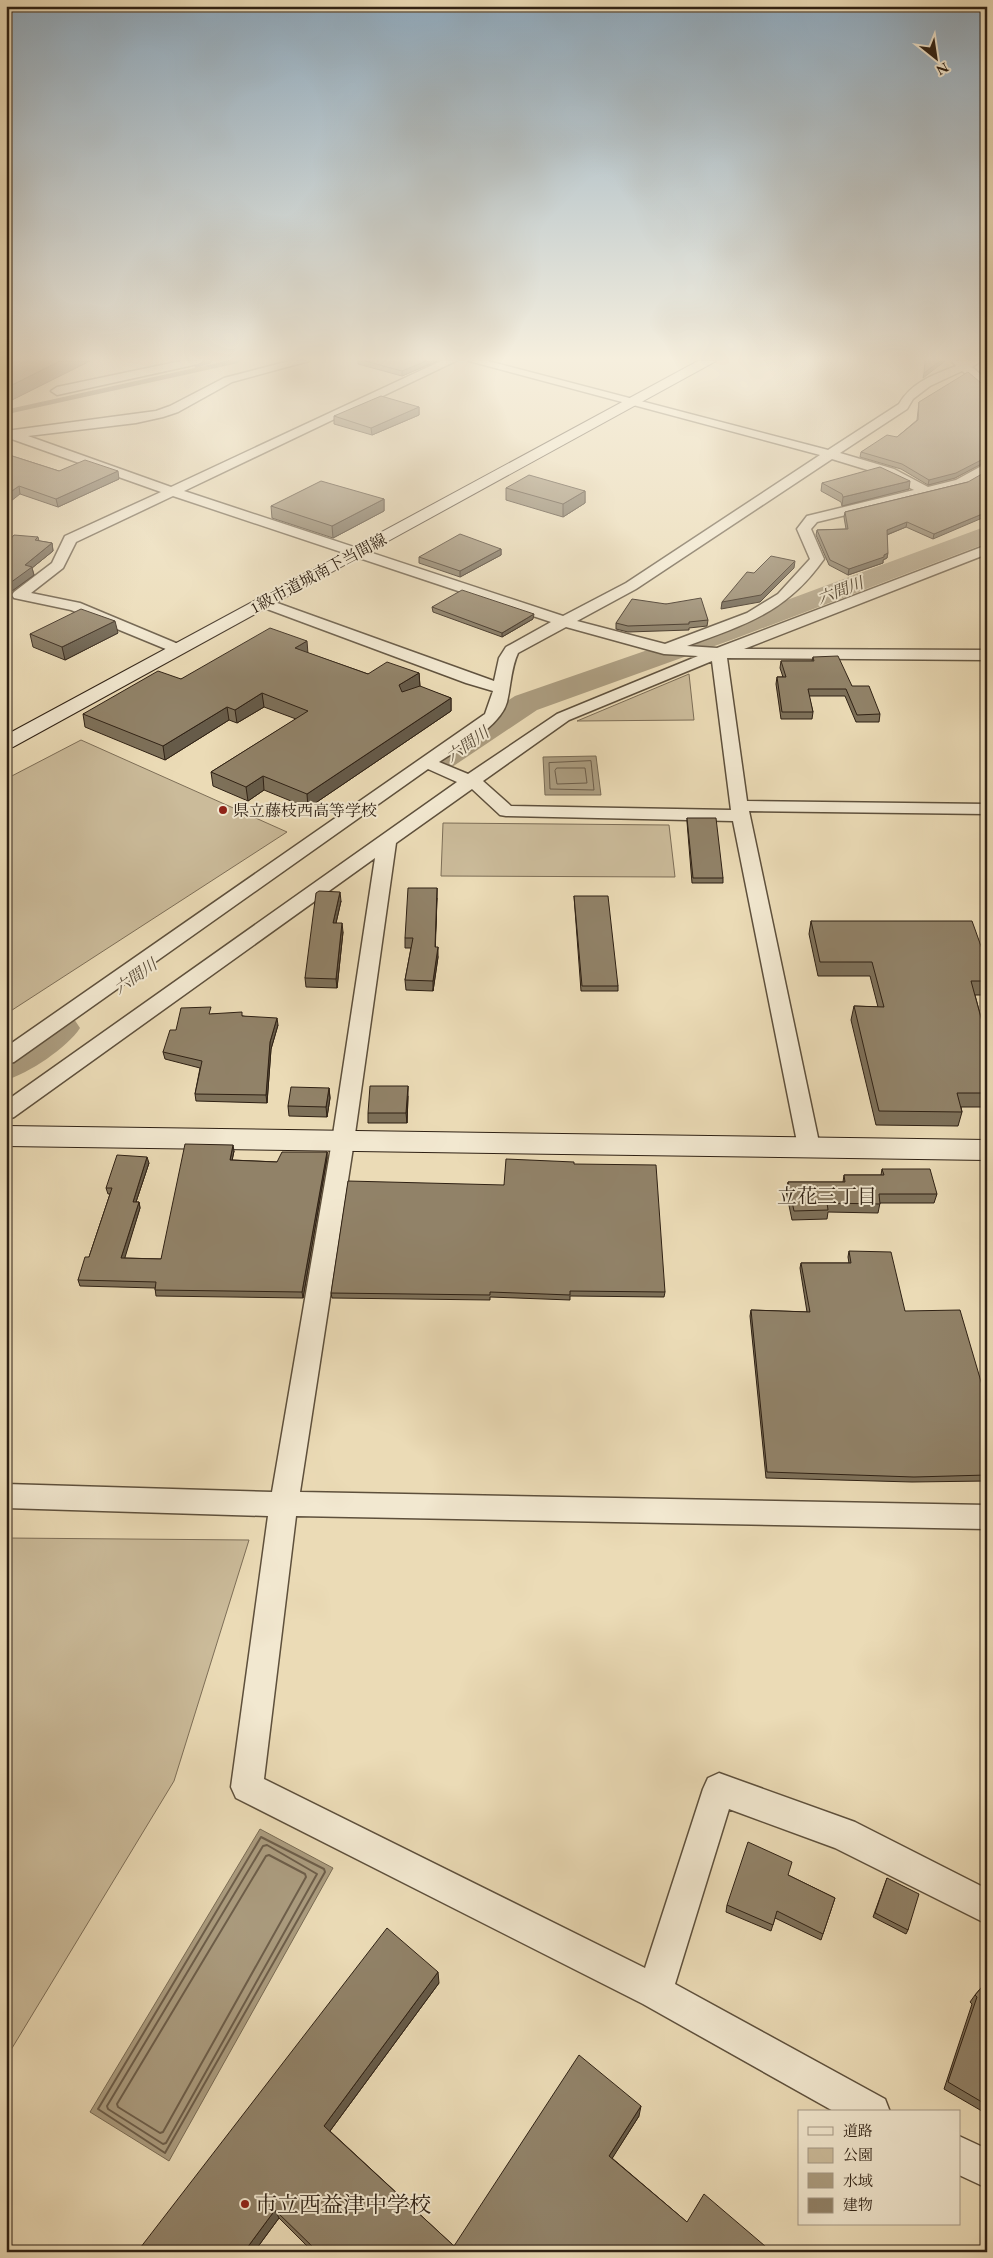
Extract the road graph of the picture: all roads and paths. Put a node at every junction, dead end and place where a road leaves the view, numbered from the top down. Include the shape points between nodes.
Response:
1 (99, 466) edge
2 (224, 466) edge
3 (516, 466) edge
4 (810, 466) edge
5 (870, 466) edge
6 (987, 467) edge
7 (924, 490) junction
8 (171, 491) junction
9 (987, 549) edge
10 (357, 552) junction
11 (12, 594) edge
12 (264, 603) junction
13 (562, 621) junction
14 (178, 649) junction
15 (664, 649) junction
16 (719, 653) junction
17 (987, 655) edge
18 (500, 688) junction
19 (6, 743) edge
20 (426, 762) junction
21 (469, 781) junction
22 (987, 809) edge
23 (740, 811) junction
24 (387, 840) junction
25 (6, 1057) edge
26 (6, 1112) edge
27 (6, 1136) edge
28 (343, 1141) junction
29 (809, 1147) junction
30 (987, 1150) edge
31 (6, 1496) edge
32 (284, 1504) junction
33 (987, 1517) edge
34 (987, 1907) edge
35 (655, 1992) junction
36 (868, 2110) edge
37 (960, 2156) edge
38 (987, 2169) edge

1 - 8 street
2 - 8 street
3 - 10 street, 1級市道城南下当間線
4 - 13 street via 631,586
5 - 7 street
6 - 7 street via 961,483
7 - 15 street via 812,519 804,529 817,559 784,597 752,616
8 - 10 street
8 - 11 street via 70,539 58,566
9 - 16 street
10 - 12 street, 1級市道城南下当間線
10 - 13 street
11 - 14 street via 75,606
12 - 14 street, 1級市道城南下当間線
12 - 18 street
13 - 15 street
13 - 18 street via 511,650
14 - 19 street, 1級市道城南下当間線
15 - 16 street
16 - 17 street
16 - 21 street via 563,717
16 - 23 street
18 - 20 street via 499,708 492,717
20 - 21 street
20 - 25 street
21 - 23 street via 478,785 506,811
21 - 24 street
22 - 23 street
23 - 29 street
24 - 26 street
24 - 28 street
27 - 28 street
28 - 29 street
28 - 32 street
29 - 30 street
31 - 32 street
32 - 33 street
32 - 35 street via 247,1787
34 - 35 street via 843,1834 719,1789
35 - 36 street
37 - 38 street

